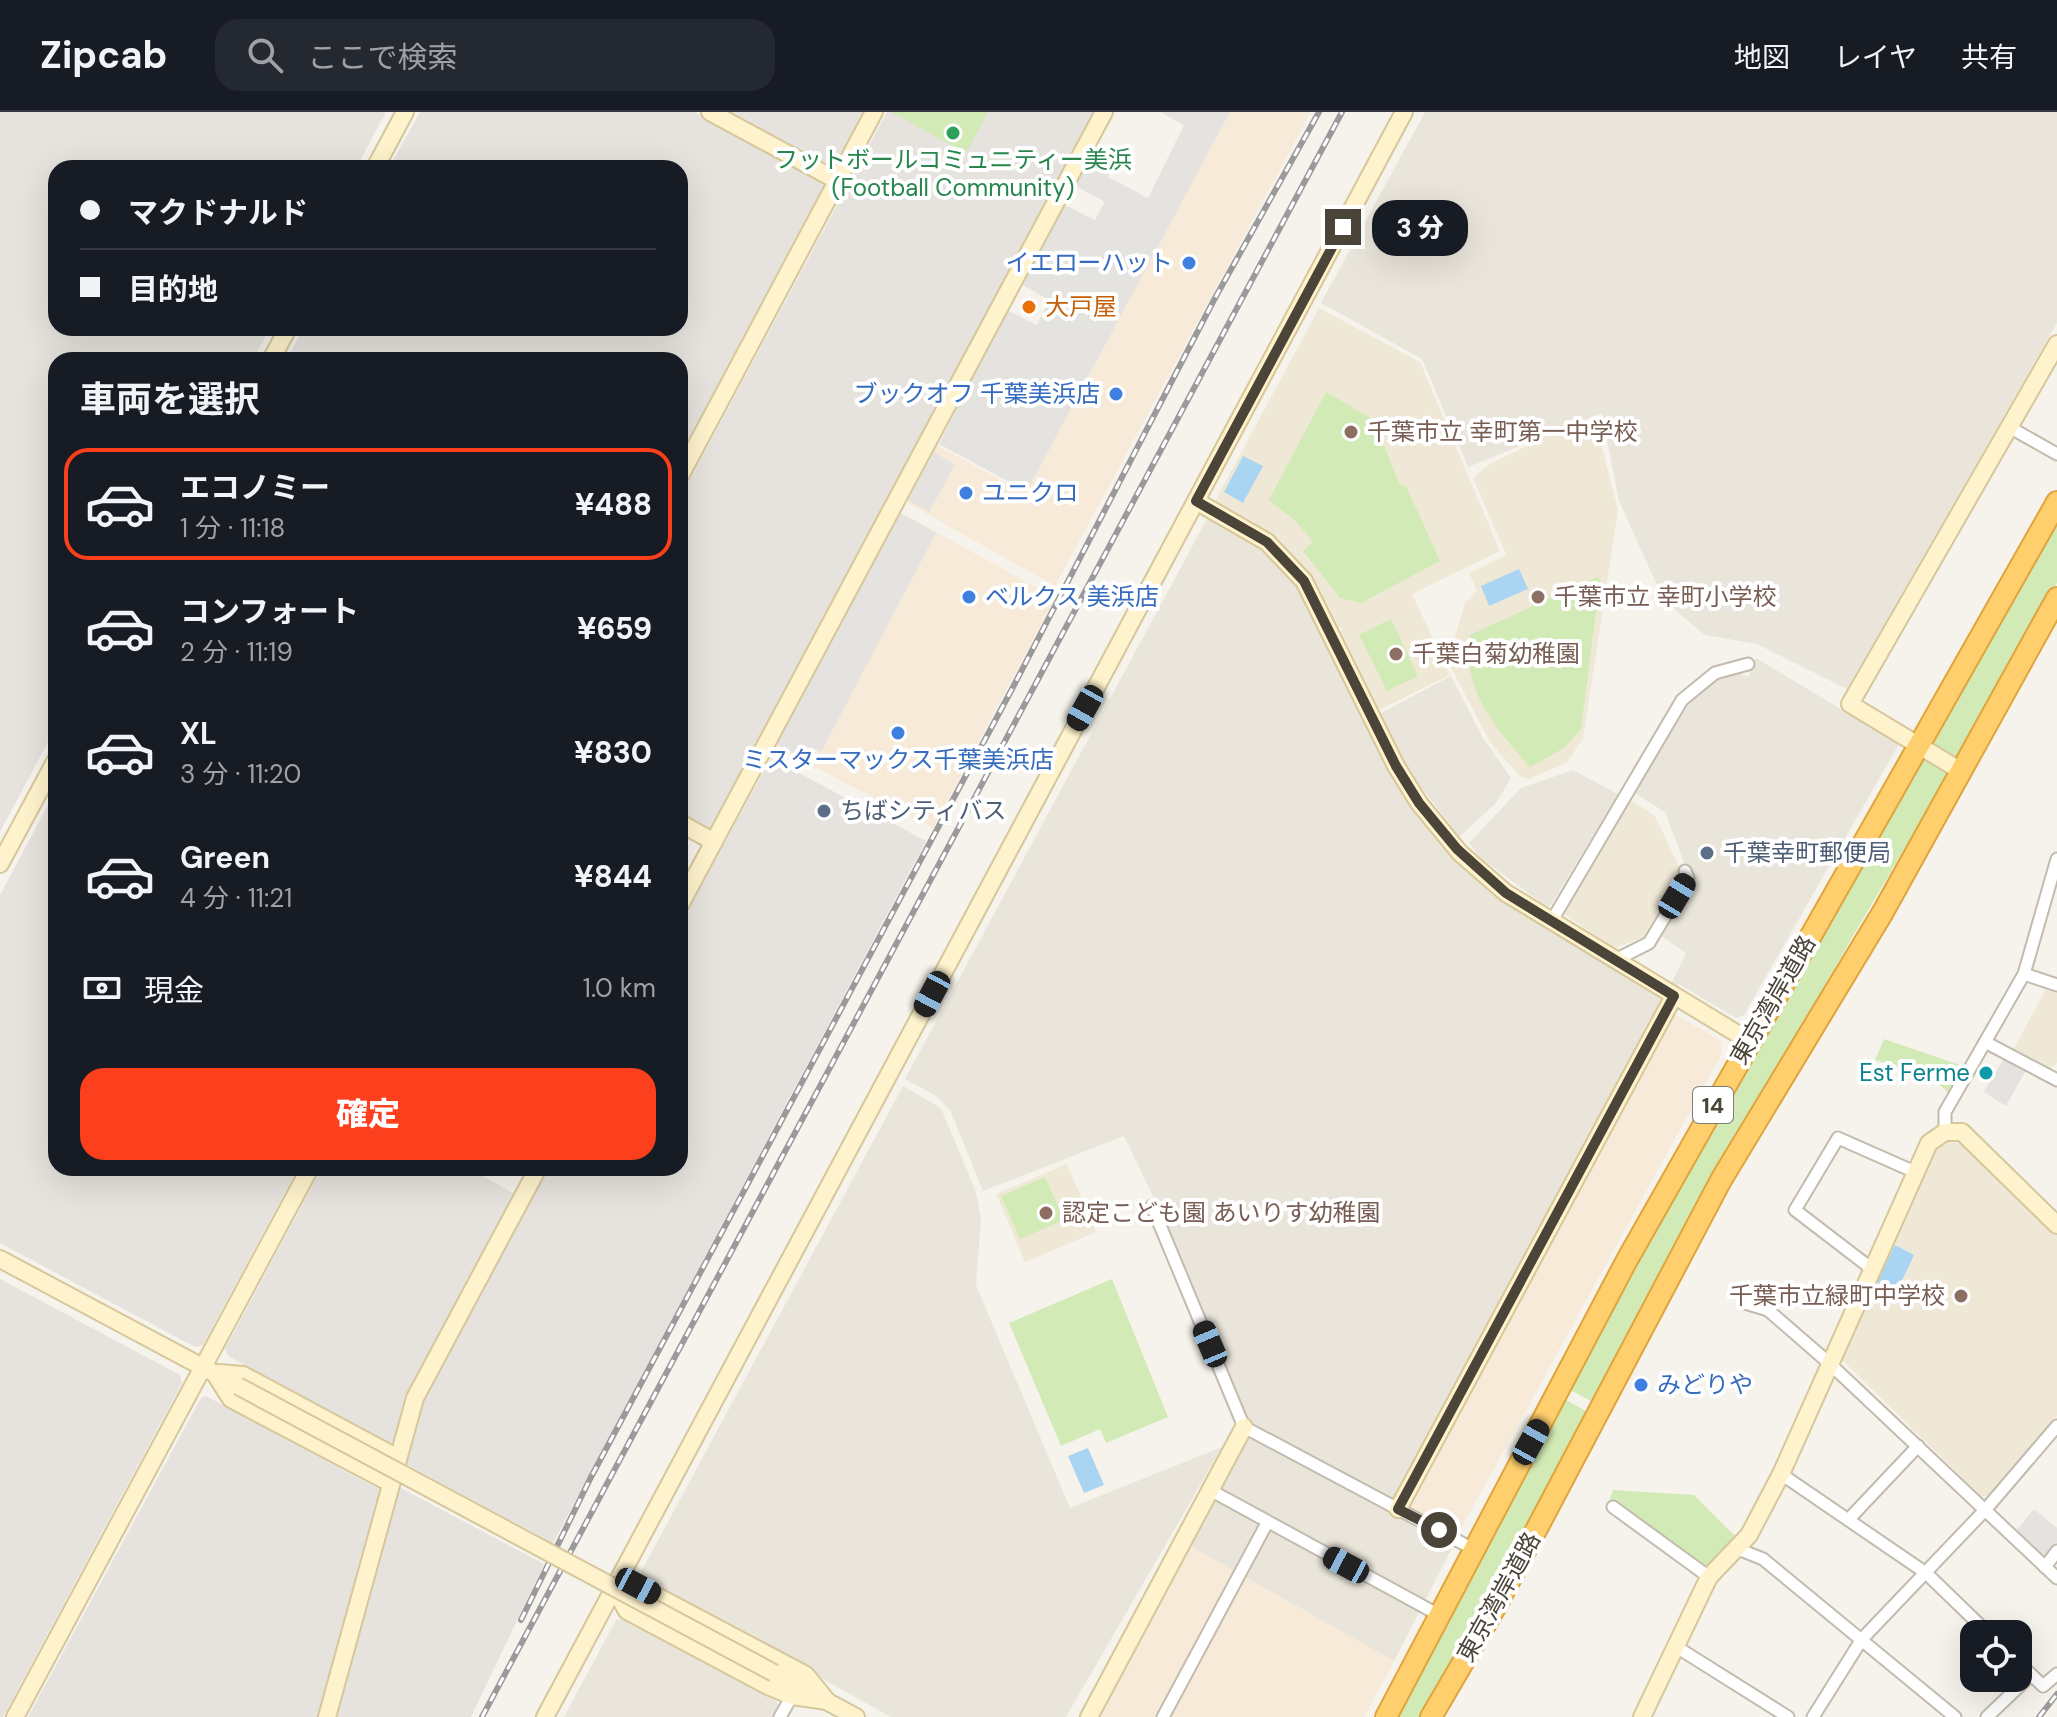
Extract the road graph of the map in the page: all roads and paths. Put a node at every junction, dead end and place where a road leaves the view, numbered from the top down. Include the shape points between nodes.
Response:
1 (405, 112) edge
2 (710, 112) edge
3 (874, 112) edge
4 (1104, 112) edge
5 (1404, 112) edge
6 (379, 160) edge
7 (838, 181) junction
8 (2057, 344) edge
9 (2009, 427) junction
10 (2057, 454) edge
11 (688, 461) edge
12 (1196, 501) junction
13 (2057, 502) edge
14 (2057, 598) edge
15 (1748, 664) dead end
16 (1918, 746) junction
17 (1961, 771) junction
18 (48, 775) edge
19 (688, 827) edge
20 (714, 842) junction
21 (2057, 859) edge
22 (0, 864) edge
23 (1685, 871) dead end
24 (688, 890) edge
25 (1551, 922) junction
26 (1615, 960) junction
27 (2024, 974) junction
28 (2057, 985) edge
29 (1674, 996) junction
30 (1749, 1041) junction
31 (1985, 1042) junction
32 (2057, 1080) edge
33 (1945, 1132) junction
34 (1915, 1172) junction
35 (306, 1176) edge
36 (534, 1176) edge
37 (1152, 1206) dead end
38 (2049, 1208) edge
39 (2057, 1225) edge
40 (0, 1259) edge
41 (1872, 1269) junction
42 (1745, 1303) dead end
43 (1829, 1363) junction
44 (208, 1370) junction
45 (2057, 1426) edge
46 (1244, 1427) junction
47 (1918, 1446) junction
48 (398, 1458) junction
49 (1781, 1474) junction
50 (390, 1483) junction
51 (1210, 1490) junction
52 (1613, 1507) dead end
53 (1398, 1509) junction
54 (1986, 1509) junction
55 (1849, 1519) junction
56 (1267, 1523) junction
57 (1738, 1549) junction
58 (1475, 1550) junction
59 (2057, 1551) edge
60 (2045, 1567) junction
61 (1926, 1573) junction
62 (1709, 1577) junction
63 (2057, 1578) edge
64 (613, 1586) junction
65 (1439, 1615) junction
66 (1975, 1620) edge
67 (1862, 1639) junction
68 (1675, 1646) junction
69 (2057, 1674) edge
70 (2032, 1676) edge
71 (2013, 1692) edge
72 (792, 1696) junction
73 (827, 1701) junction
74 (15, 1717) edge
75 (327, 1717) edge
76 (545, 1717) edge
77 (780, 1717) edge
78 (856, 1717) edge
79 (1089, 1717) edge
80 (1163, 1717) edge
81 (1386, 1717) edge
82 (1431, 1717) edge
83 (1642, 1717) edge
84 (1788, 1717) edge
85 (1813, 1717) edge
86 (1955, 1717) edge
87 (1987, 1717) edge

1 - 6 street
2 - 7 street
3 - 7 street
4 - 20 street
5 - 12 street
7 - 11 street
8 - 9 street
9 - 10 street
9 - 16 street via 1850,704
12 - 25 street via 1267,542 1289,562 1314,597 1419,803 1476,868
12 - 64 street
13 - 16 highway, 東京湾岸道路 / 14
14 - 17 highway, 東京湾岸道路 / 14
15 - 25 street via 1715,673 1682,700
16 - 17 street
16 - 30 highway, 東京湾岸道路 / 14
17 - 82 highway, 東京湾岸道路 / 14 via 1883,912 1721,1180 1496,1606
18 - 22 street
19 - 20 street
20 - 24 street
21 - 27 street
23 - 26 street via 1688,878 1649,943
25 - 26 street
26 - 29 street
27 - 28 street
27 - 31 street
29 - 30 street
29 - 53 street
30 - 58 highway, 東京湾岸道路 / 14 via 1599,1311
31 - 32 street
31 - 33 street via 1945,1112
33 - 34 street via 1929,1143
33 - 38 street via 1962,1132
34 - 41 street
34 - 41 street via 1838,1138 1795,1210
35 - 44 street
36 - 48 street via 415,1398
37 - 46 street
38 - 39 street
40 - 44 street
41 - 43 street
42 - 43 street via 1768,1310
43 - 47 street
43 - 49 street
44 - 48 street via 243,1375
44 - 50 street via 231,1399
44 - 73 street, bridge
44 - 74 street
45 - 54 street
46 - 51 street
46 - 53 street
47 - 54 street
47 - 55 street
48 - 50 street
49 - 55 street
49 - 57 street
50 - 75 street
51 - 56 street
51 - 79 street
52 - 62 street
53 - 58 street
54 - 60 street
54 - 61 street
55 - 61 street
56 - 65 street
56 - 80 street
57 - 62 street
57 - 67 street via 1763,1559
58 - 65 highway, 東京湾岸道路 / 14
59 - 60 street
60 - 63 street
61 - 66 street
61 - 67 street
62 - 68 street
64 - 72 street via 627,1611
64 - 73 street via 638,1586 794,1668
64 - 76 street
65 - 81 highway, 東京湾岸道路 / 14
67 - 85 street
67 - 86 street
68 - 83 street
68 - 84 street
69 - 70 street via 2043,1686
71 - 87 street
72 - 73 street
72 - 77 street
73 - 78 street

